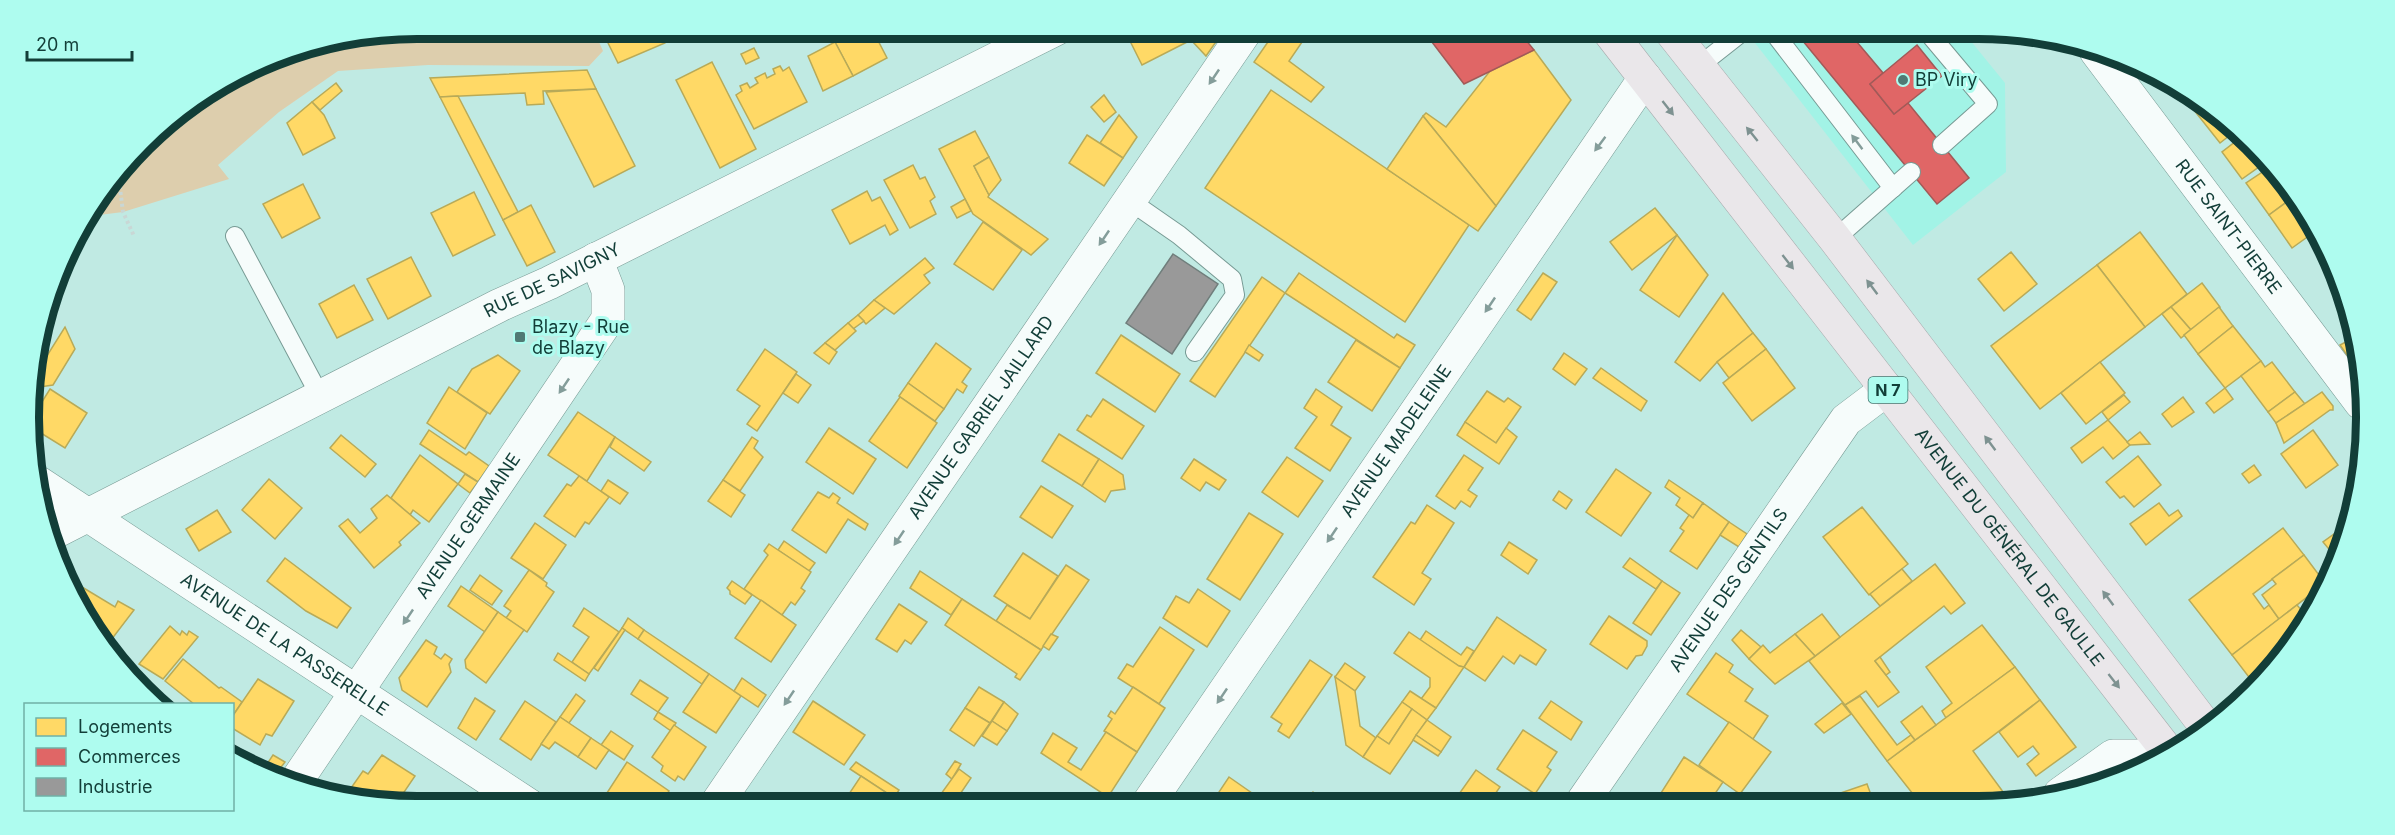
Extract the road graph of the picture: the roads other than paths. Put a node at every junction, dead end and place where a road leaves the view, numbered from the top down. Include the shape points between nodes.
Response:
1 (1034, 39) edge
2 (1240, 39) edge
3 (1615, 39) edge
4 (1678, 39) edge
5 (1732, 39) edge
6 (1779, 39) edge
7 (1934, 39) edge
8 (2103, 61) edge
9 (1699, 66) junction
10 (1645, 78) junction
11 (1942, 145) dead end
12 (1911, 171) dead end
13 (1893, 189) junction
14 (1130, 201) junction
15 (235, 236) dead end
16 (1835, 239) junction
17 (596, 259) junction
18 (1195, 352) dead end
19 (1887, 389) junction
20 (2355, 395) edge
21 (320, 396) junction
22 (45, 487) edge
23 (88, 514) junction
24 (57, 531) edge
25 (358, 692) junction
26 (2202, 722) edge
27 (2164, 747) edge
28 (2147, 756) edge
29 (299, 777) edge
30 (2076, 783) edge
31 (515, 796) edge
32 (722, 796) edge
33 (1153, 796) edge
34 (1587, 796) edge

1 - 17 street, RUE DE SAVIGNY
2 -> 14 street, AVENUE GABRIEL JAILLARD
3 - 10 main road, AVENUE DU GÉNÉRAL DE GAULLE / N 7
4 - 9 main road, N 7
5 - 9 lane
13 -> 6 lane
7 - 11 lane via 1988,104
8 - 20 street, RUE SAINT-PIERRE
16 -> 9 main road, N 7
10 -> 19 main road, AVENUE DU GÉNÉRAL DE GAULLE / N 7
10 -> 33 street, AVENUE MADELEINE
12 - 13 lane
13 - 16 lane
14 - 18 lane via 1232,279 1235,295
14 -> 32 street, AVENUE GABRIEL JAILLARD
15 - 21 lane
26 -> 16 main road, N 7
17 - 21 street, RUE DE SAVIGNY
17 -> 25 street, AVENUE GERMAINE via 608,290 608,319
19 -> 27 main road, AVENUE DU GÉNÉRAL DE GAULLE / N 7
19 - 34 street, AVENUE DES GENTILS via 1846,420
21 - 23 street, RUE DE SAVIGNY
22 - 23 street, AVENUE DE LA PASSERELLE
23 - 24 street, RUE DE SAVIGNY
23 - 25 street, AVENUE DE LA PASSERELLE
25 - 29 street, AVENUE GERMAINE
25 - 31 street, AVENUE DE LA PASSERELLE
28 - 30 street via 2113,756

